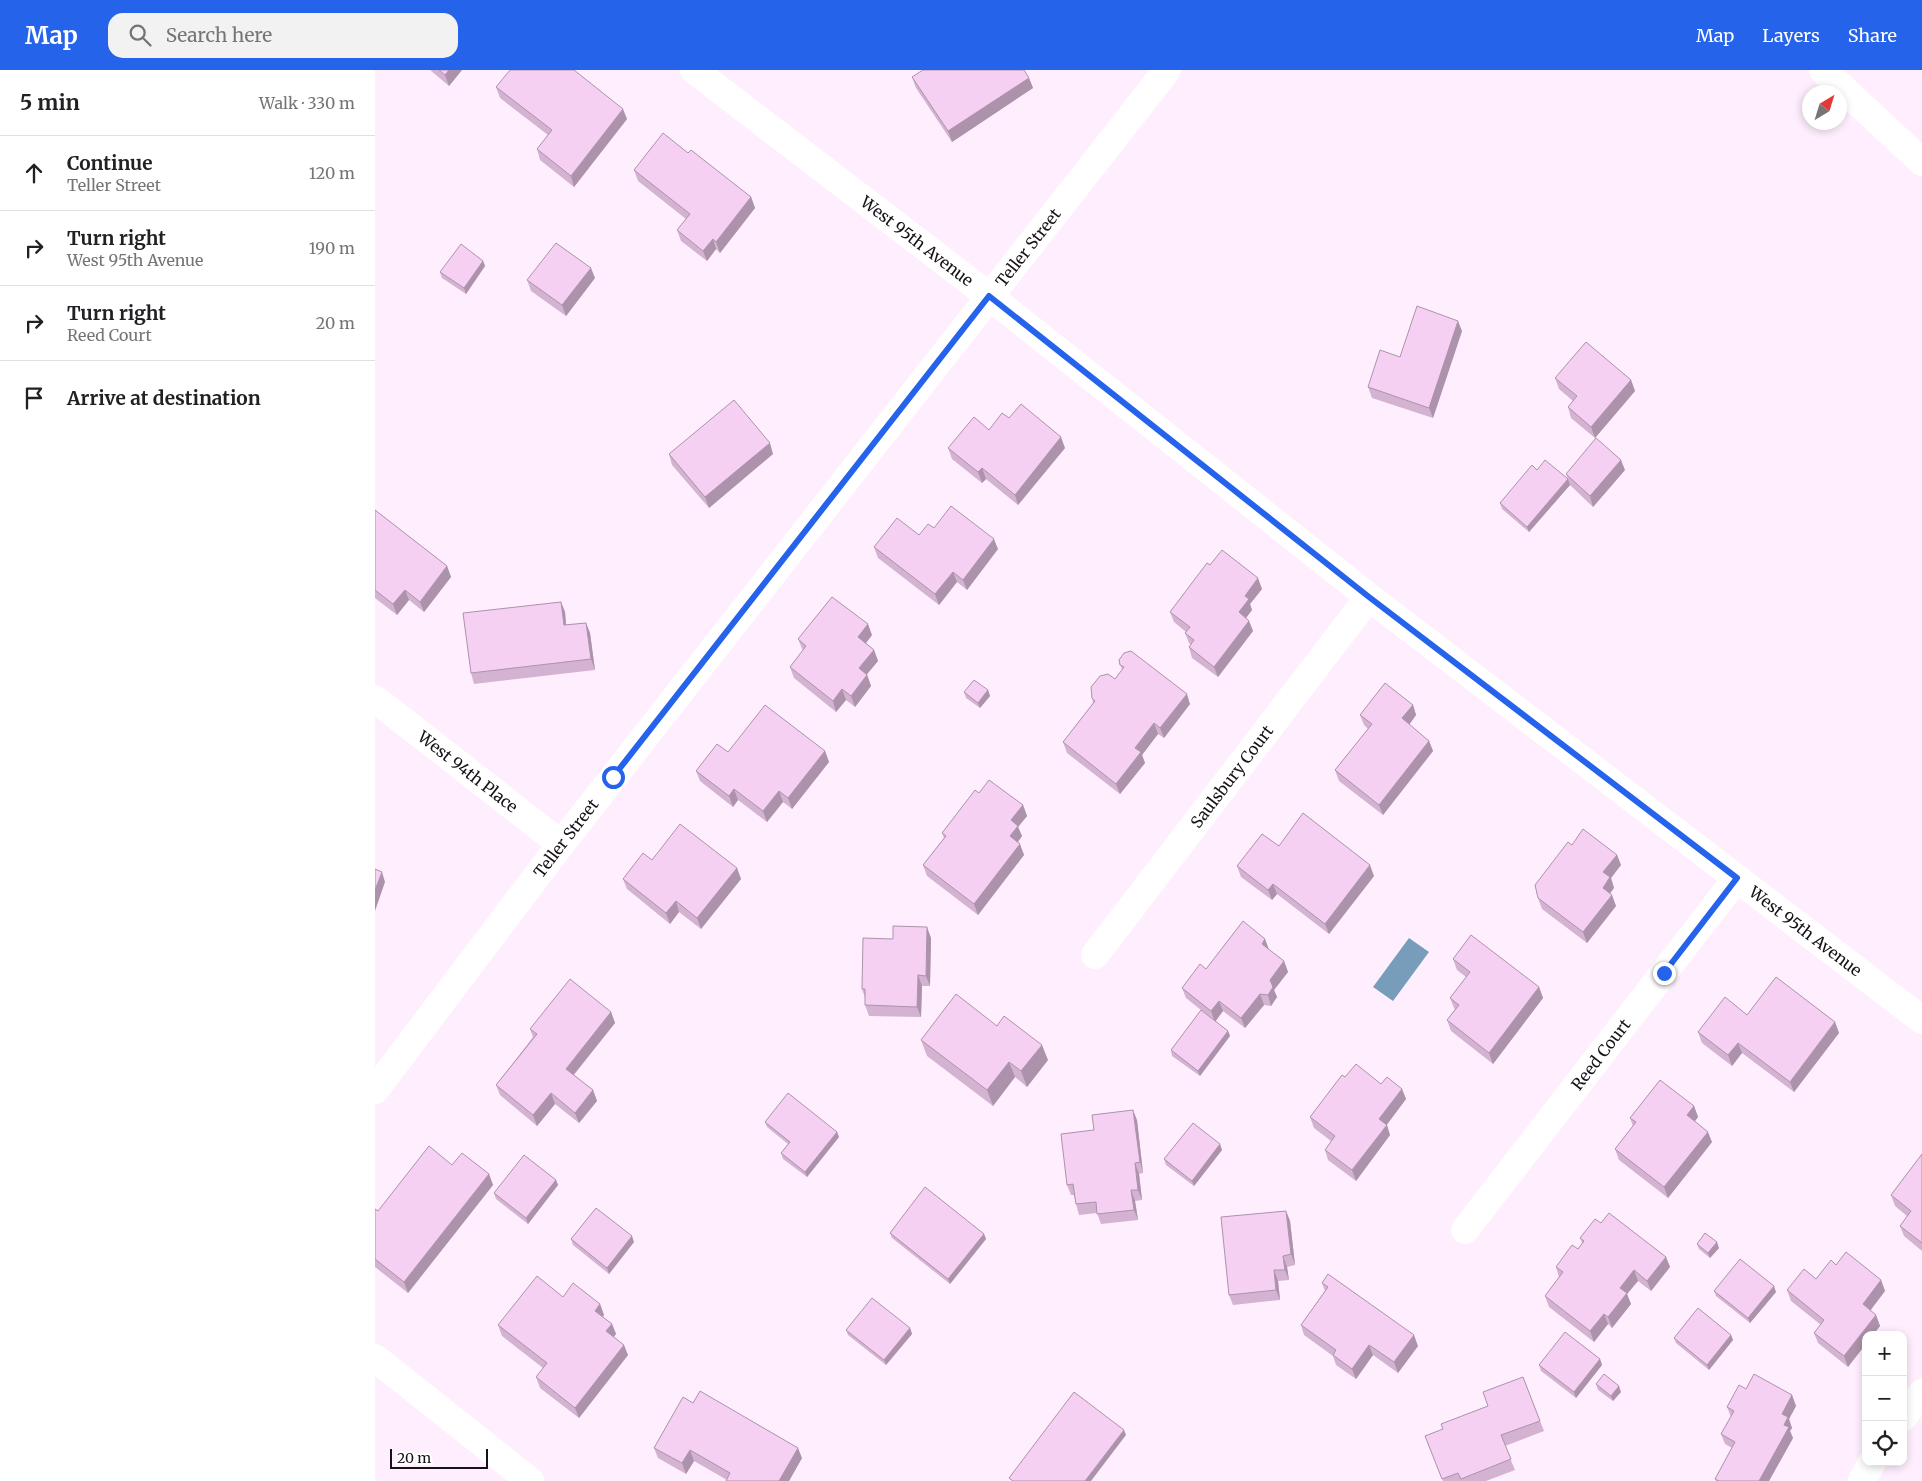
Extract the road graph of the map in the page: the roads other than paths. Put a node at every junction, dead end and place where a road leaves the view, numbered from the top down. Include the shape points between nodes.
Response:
1 (694, 70) edge
2 (1167, 70) edge
3 (1823, 70) edge
4 (1922, 162) edge
5 (989, 296) junction
6 (1369, 597) junction
7 (375, 699) edge
8 (561, 844) junction
9 (1737, 878) junction
10 (1095, 955) dead end
11 (1922, 1020) edge
12 (375, 1090) edge
13 (1465, 1230) dead end
14 (375, 1358) edge
15 (1922, 1393) edge
16 (1907, 1413) edge
17 (1870, 1466) edge
18 (530, 1481) edge
19 (1862, 1481) edge

1 - 5 street, West 95th Avenue
2 - 5 street, Teller Street
3 - 4 street
5 - 6 street, West 95th Avenue
5 - 8 street, Teller Street
6 - 9 street, West 95th Avenue
6 - 10 street, Saulsbury Court
7 - 8 street, West 94th Place
8 - 12 street, Teller Street
9 - 11 street, West 95th Avenue
9 - 13 street, Reed Court
14 - 18 street
15 - 16 street
17 - 19 street

